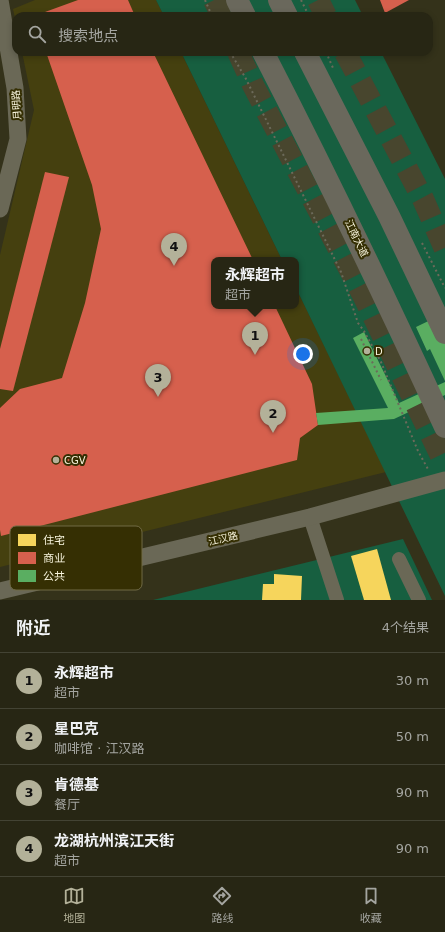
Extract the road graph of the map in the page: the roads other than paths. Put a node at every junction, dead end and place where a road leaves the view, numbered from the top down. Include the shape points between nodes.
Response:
1 (0, 0) edge
2 (237, 0) edge
3 (279, 0) edge
4 (243, 12) edge
5 (285, 12) edge
6 (266, 56) edge
7 (307, 56) edge
8 (0, 210) edge
9 (445, 333) edge
10 (445, 427) edge
11 (440, 481) edge
12 (310, 517) junction
13 (142, 557) edge
14 (398, 559) dead end
15 (10, 589) edge
16 (0, 591) edge
17 (337, 600) edge
18 (419, 600) edge

1 - 8 street, 月明路 via 15,88 18,139
2 - 4 main road
3 - 5 main road
6 - 10 main road, 江南大道 via 377,281
7 - 9 main road via 389,216
11 - 12 street, 江汉路
12 - 13 street, 江汉路
12 - 17 street
14 - 18 street
15 - 16 street, 江汉路

